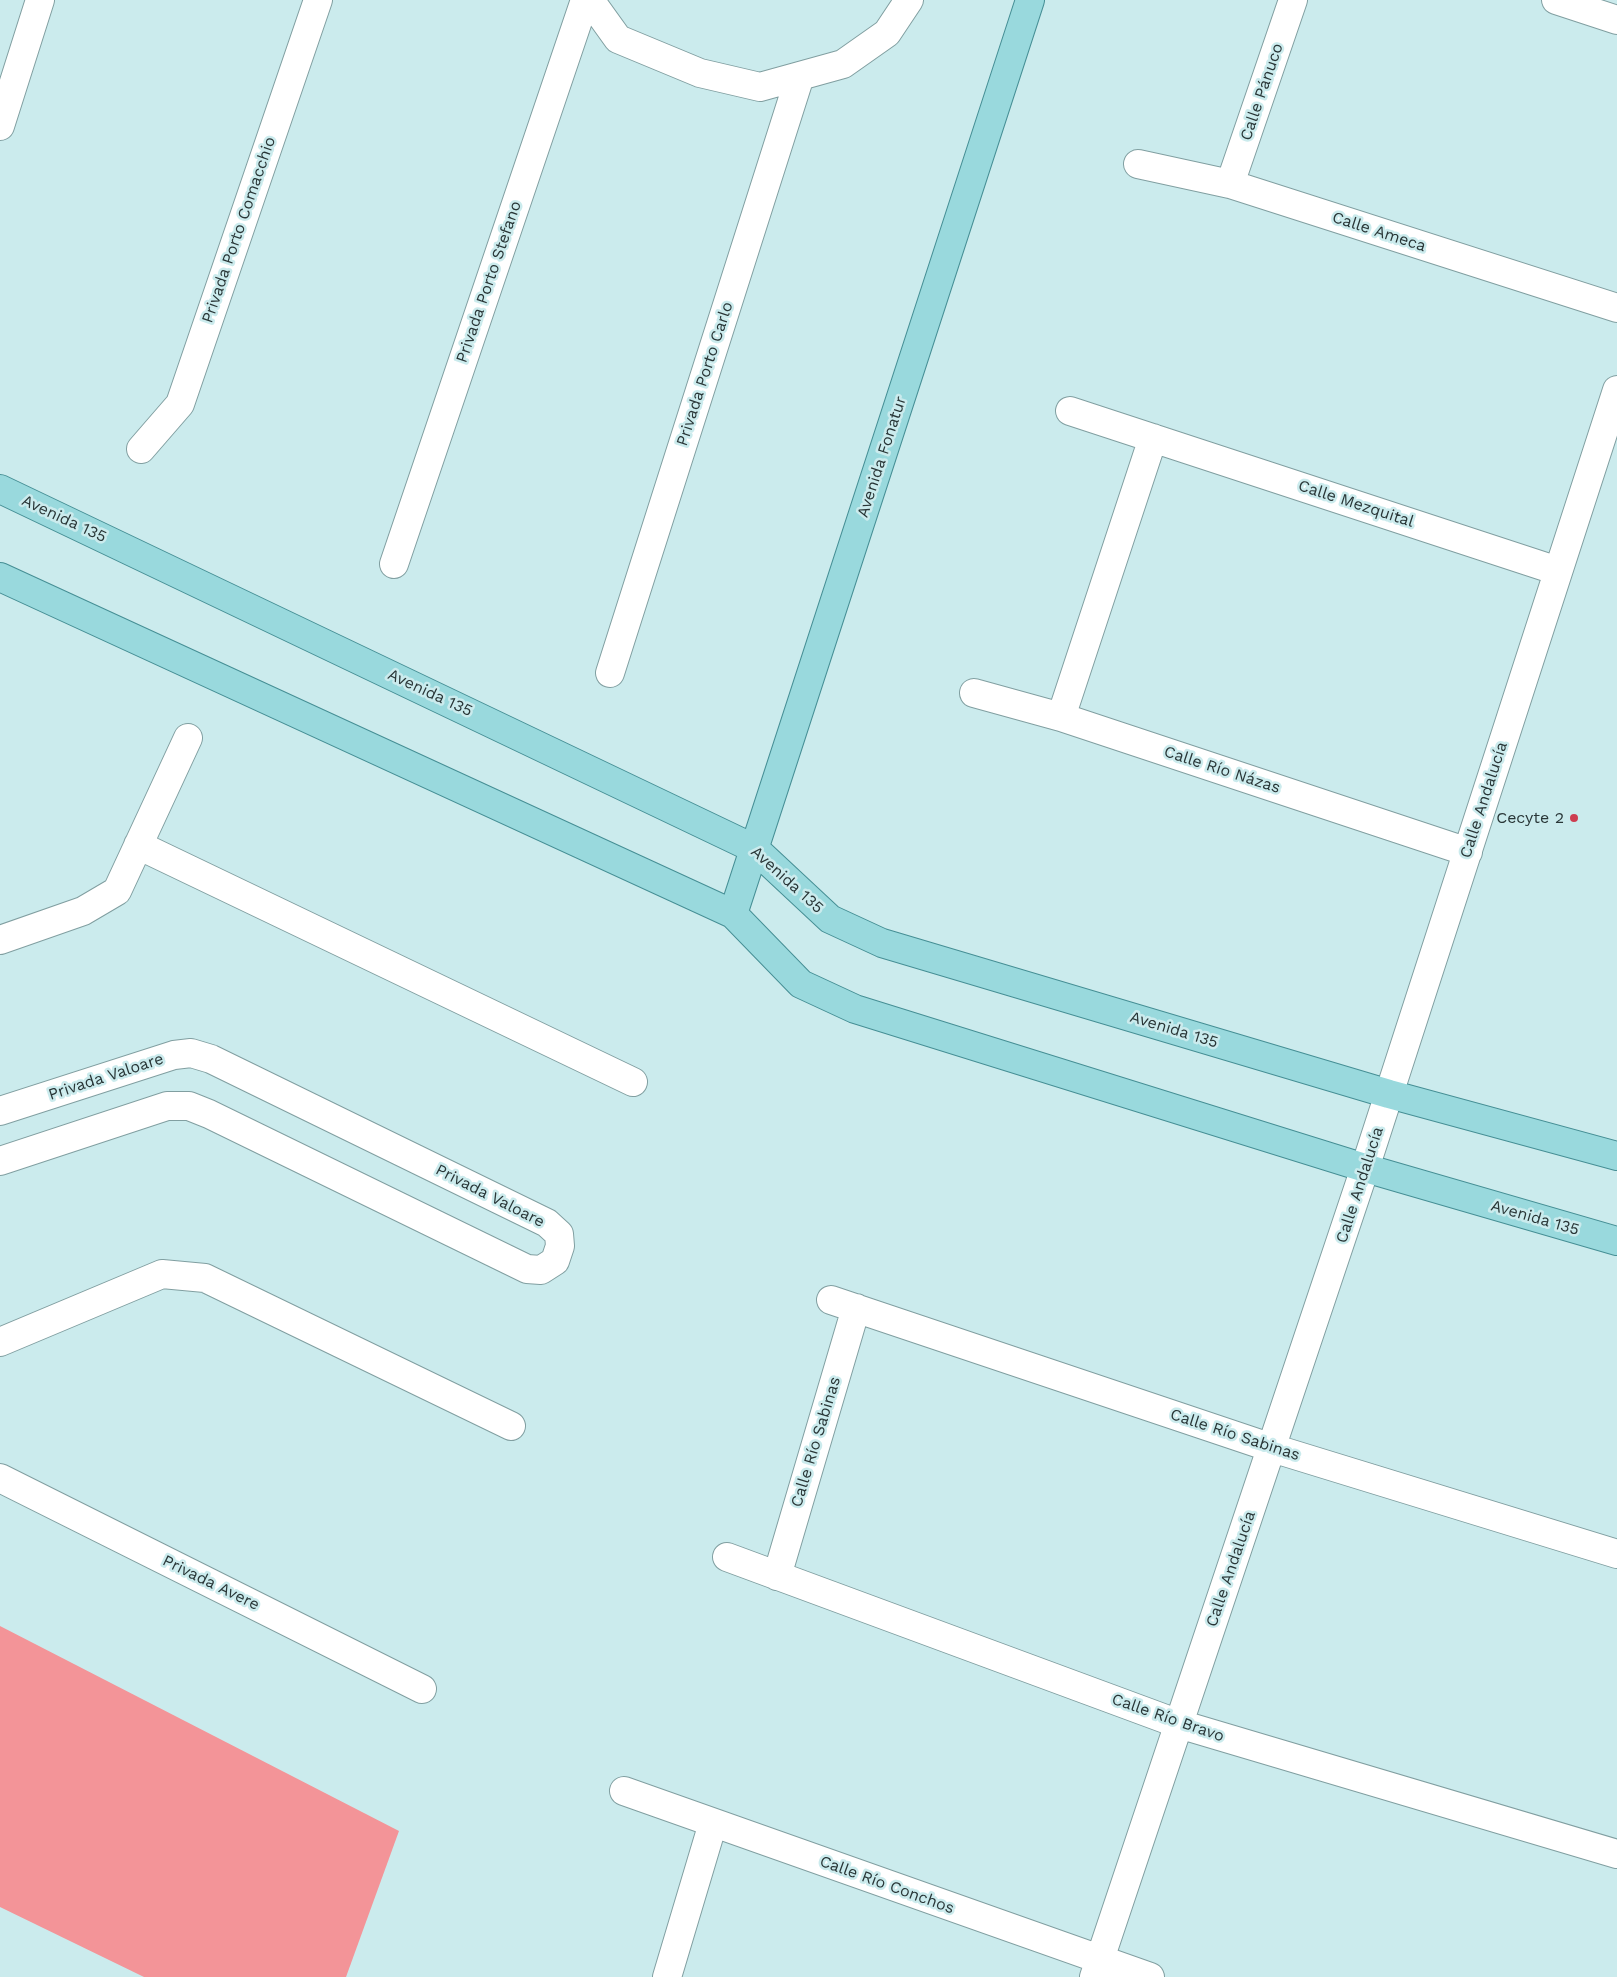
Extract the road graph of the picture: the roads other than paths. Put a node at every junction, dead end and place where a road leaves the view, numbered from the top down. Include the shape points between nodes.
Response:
1 (40, 0) edge
2 (318, 0) edge
3 (585, 0) edge
4 (590, 0) edge
5 (909, 0) edge
6 (1030, 0) edge
7 (1293, 0) edge
8 (1556, 0) edge
9 (1617, 20) edge
10 (800, 76) junction
11 (0, 126) edge
12 (1138, 164) dead end
13 (1230, 184) junction
14 (1617, 308) edge
15 (1617, 390) edge
16 (1070, 411) dead end
17 (1153, 438) junction
18 (141, 449) dead end
19 (0, 489) edge
20 (394, 564) dead end
21 (1558, 571) junction
22 (0, 577) edge
23 (610, 672) dead end
24 (974, 693) dead end
25 (1061, 717) junction
26 (188, 738) dead end
27 (138, 845) junction
28 (755, 848) junction
29 (1468, 852) junction
30 (733, 914) junction
31 (0, 940) edge
32 (633, 1082) dead end
33 (1389, 1094) junction
34 (0, 1111) edge
35 (1617, 1156) edge
36 (0, 1161) edge
37 (1366, 1168) junction
38 (1617, 1241) edge
39 (831, 1300) dead end
40 (856, 1308) junction
41 (0, 1342) edge
42 (511, 1426) dead end
43 (1272, 1448) junction
44 (0, 1478) edge
45 (1617, 1554) edge
46 (727, 1556) dead end
47 (777, 1576) junction
48 (422, 1688) dead end
49 (1179, 1724) junction
50 (624, 1791) dead end
51 (713, 1823) junction
52 (1617, 1854) edge
53 (1096, 1969) edge
54 (667, 1977) edge
55 (1150, 1977) edge

1 - 11 street
2 - 18 street, Privada Porto Comacchio via 180,404
3 - 20 street, Privada Porto Stefano
4 - 10 street via 618,39 700,73 760,87
5 - 10 street via 888,33 843,64
6 - 28 main road, Avenida Fonatur
7 - 13 street, Calle Pánuco
8 - 9 street
10 - 23 street, Privada Porto Carlo
12 - 13 street, Calle Ameca
13 - 14 street, Calle Ameca
15 - 21 street, Calle Andalucía
16 - 17 street, Calle Mezquital
17 - 21 street, Calle Mezquital
17 - 25 street
19 - 28 main road, Avenida 135
21 - 29 street, Calle Andalucía
22 - 30 main road, Avenida 135
24 - 25 street, Calle Río Názas
25 - 29 street, Calle Río Názas
26 - 27 street
27 - 31 street via 117,890 83,911
27 - 32 street
28 - 30 main road, Avenida Fonatur
28 - 33 main road, Avenida 135 via 830,919 882,943
29 - 33 street, Calle Andalucía
30 - 37 main road, Avenida 135 via 801,984 855,1009
33 - 35 main road, Avenida 135
33 - 37 street, Calle Andalucía
34 - 36 street, Privada Valoare via 174,1055 191,1054 211,1059 547,1223 559,1234 560,1246 555,1262 541,1270 527,1269 188,1106 167,1106
37 - 38 main road, Avenida 135
37 - 43 street, Calle Andalucía
39 - 40 street, Calle Río Sabinas
40 - 43 street, Calle Río Sabinas
40 - 47 street, Calle Río Sabinas
41 - 42 street via 162,1274 205,1278
43 - 45 street, Calle Río Sabinas
43 - 49 street, Calle Andalucía
44 - 48 street, Privada Avere
46 - 47 street, Calle Río Bravo
47 - 49 street, Calle Río Bravo
49 - 52 street, Calle Río Bravo
49 - 53 street, Calle Andalucía
50 - 51 street, Calle Río Conchos
51 - 53 street, Calle Río Conchos
51 - 54 street
53 - 55 street, Calle Río Conchos

